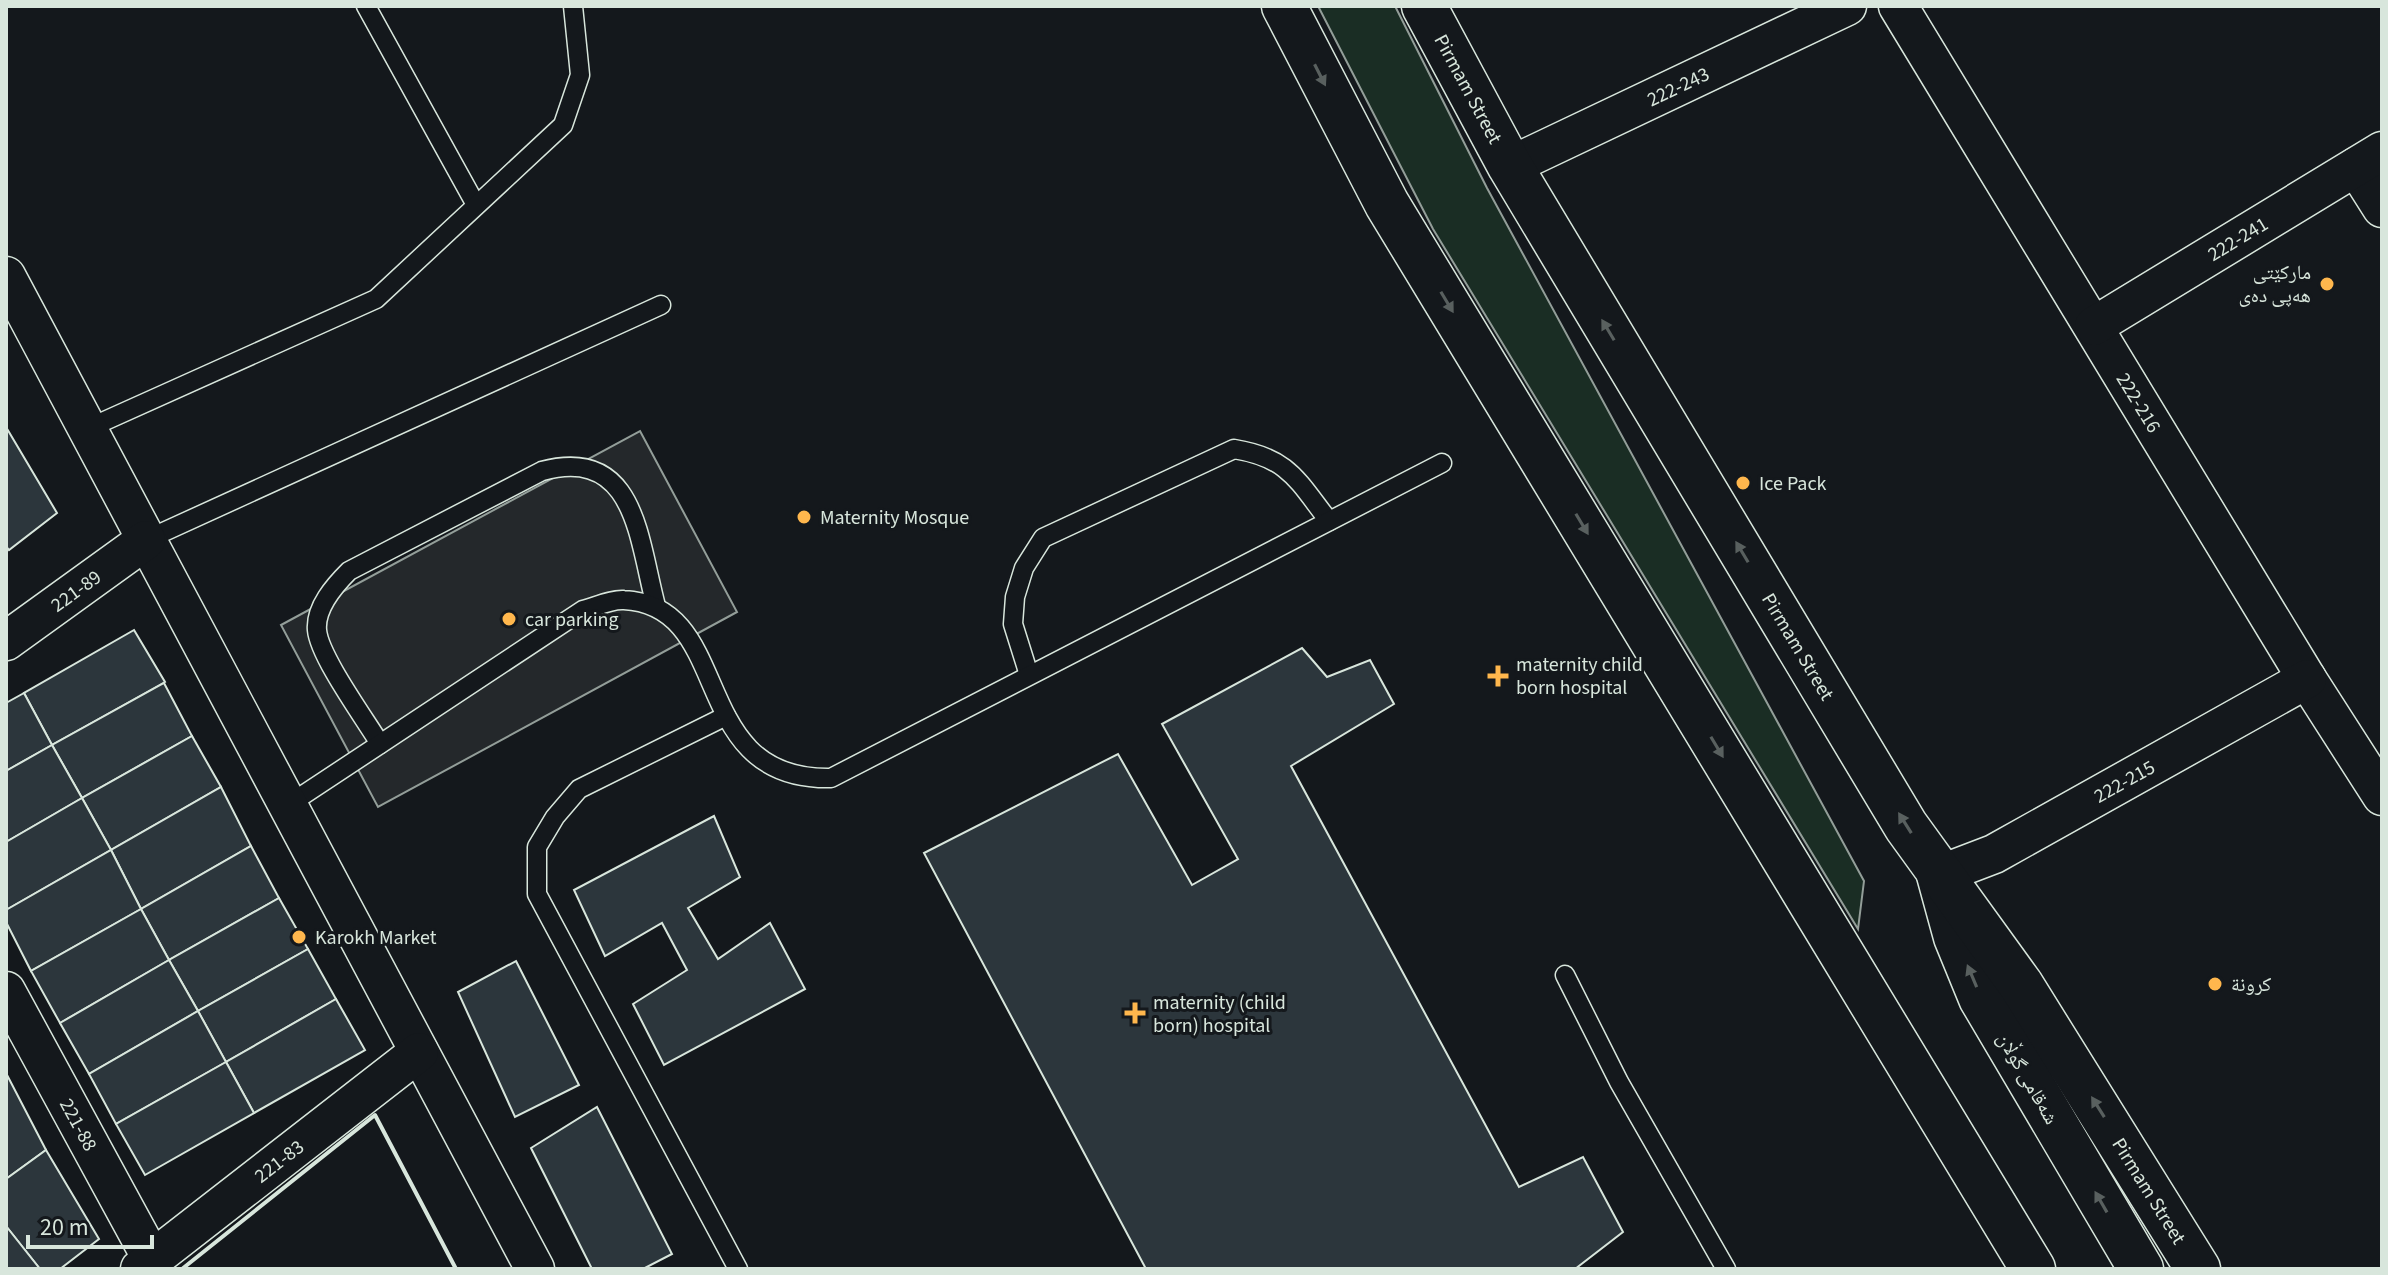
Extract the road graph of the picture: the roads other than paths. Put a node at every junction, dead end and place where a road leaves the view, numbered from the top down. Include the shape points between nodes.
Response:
1 (366, 6) edge
2 (573, 6) edge
3 (1284, 6) edge
4 (1424, 6) edge
5 (1847, 6) edge
6 (1898, 6) edge
7 (1790, 18) edge
8 (2369, 159) edge
9 (1510, 166) junction
10 (476, 205) junction
11 (2382, 208) edge
12 (6, 276) edge
13 (661, 305) dead end
14 (2094, 326) junction
15 (89, 428) junction
16 (1442, 463) dead end
17 (1329, 521) junction
18 (146, 540) junction
19 (656, 606) junction
20 (6, 641) edge
21 (1029, 675) junction
22 (2307, 679) junction
23 (726, 716) junction
24 (380, 744) junction
25 (2382, 796) edge
26 (288, 805) junction
27 (1939, 875) junction
28 (1565, 975) dead end
29 (8, 1001) edge
30 (419, 1052) junction
31 (1969, 1163) junction
32 (146, 1264) edge
33 (535, 1269) edge
34 (738, 1269) edge
35 (1726, 1269) edge
36 (2004, 1269) edge
37 (2033, 1269) edge
38 (2141, 1269) edge
39 (2198, 1269) edge

1 - 10 lane
2 - 10 lane via 580,75 563,125
3 -> 31 main road via 1387,204
4 - 9 main road, Pirmam Street
5 - 7 street, 222-243
6 - 14 street, 222-216
7 - 9 street, 222-243
8 - 11 street
8 - 14 street, 222-241
27 -> 9 main road, Pirmam Street
10 - 15 lane via 376,299
12 - 15 street
13 - 18 lane
14 - 22 street, 222-216
15 - 18 street
16 - 17 lane
17 - 21 lane
17 - 21 lane via 1286,466 1234,449 1043,538 1024,568 1015,597 1013,624
18 - 20 street, 221-89
18 - 26 street
19 - 23 lane via 684,627
19 - 24 lane via 622,600 583,610
19 - 24 lane via 626,497 609,476 564,465 542,471 349,571 332,588 317,629 324,652
21 - 23 lane via 831,778 803,779 768,767 747,748
22 - 25 street, 222-216
22 - 27 street, 222-215 via 1994,854
23 - 34 lane via 579,789 537,847 537,894
24 - 26 lane
26 - 30 street
38 -> 27 main road, شەقامی گوڵان via 1981,998
39 -> 27 main road, Pirmam Street via 2021,985
28 - 35 lane via 1619,1082
29 - 32 street, 221-88
30 - 32 street, 221-83
30 - 33 street
31 - 36 main road
31 - 37 main road

